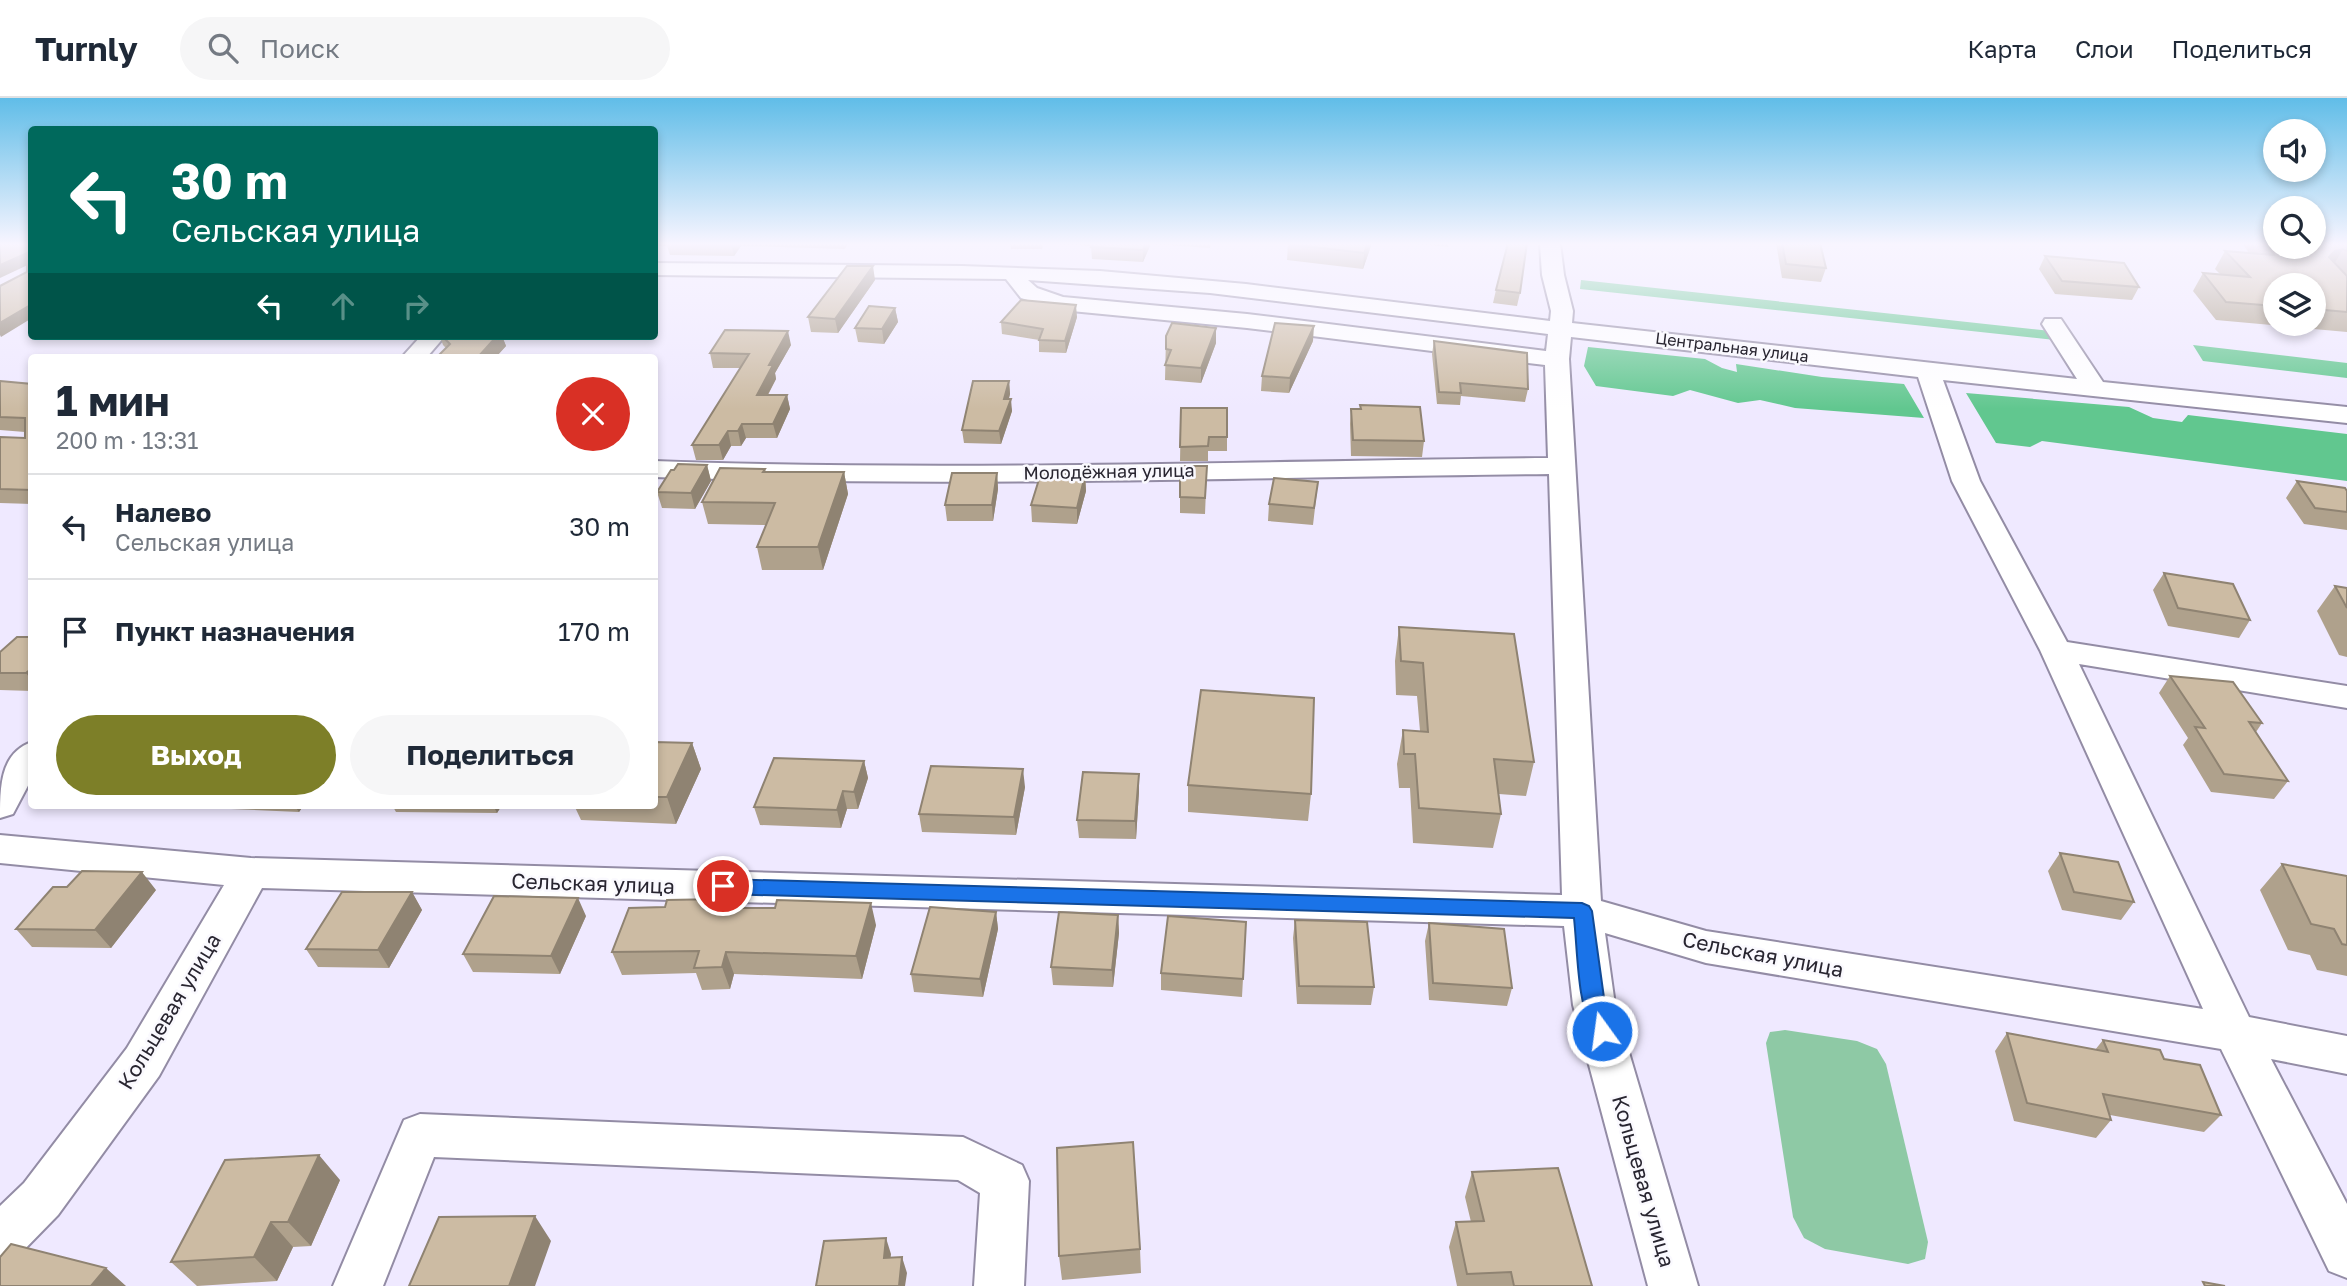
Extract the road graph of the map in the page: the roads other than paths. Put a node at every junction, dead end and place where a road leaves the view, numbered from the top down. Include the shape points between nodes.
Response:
1 (1046, 298) edge
2 (1312, 298) edge
3 (1559, 298) edge
4 (2053, 324) dead end
5 (1559, 328) junction
6 (430, 340) edge
7 (417, 354) edge
8 (1557, 359) junction
9 (1928, 371) junction
10 (2095, 388) junction
11 (2347, 415) edge
12 (1563, 467) junction
13 (658, 469) edge
14 (2056, 650) junction
15 (2347, 698) edge
16 (28, 758) edge
17 (0, 805) edge
18 (0, 850) edge
19 (251, 873) junction
20 (1582, 911) junction
21 (2235, 1033) junction
22 (2347, 1055) edge
23 (0, 1240) edge
24 (2347, 1254) edge
25 (358, 1286) edge
26 (999, 1286) edge
27 (1673, 1286) edge

1 - 8 street
2 - 5 street, Центральная улица
3 - 5 street
4 - 10 street
5 - 8 street
5 - 9 street, Центральная улица
6 - 7 street
8 - 12 street
9 - 10 street, Центральная улица
9 - 14 street via 1966,481
10 - 11 street, Центральная улица
12 - 13 street, Молодёжная улица via 953,472
12 - 20 street
14 - 15 street
14 - 21 street
16 - 17 street
18 - 19 street, Сельская улица
19 - 20 street, Сельская улица
19 - 23 street, Кольцевая улица via 143,1062 41,1199
20 - 21 street, Сельская улица via 1706,947
20 - 27 street, Кольцевая улица via 1594,1005
21 - 22 street, Сельская улица
21 - 24 street
25 - 26 street via 420,1135 963,1159 1004,1181

